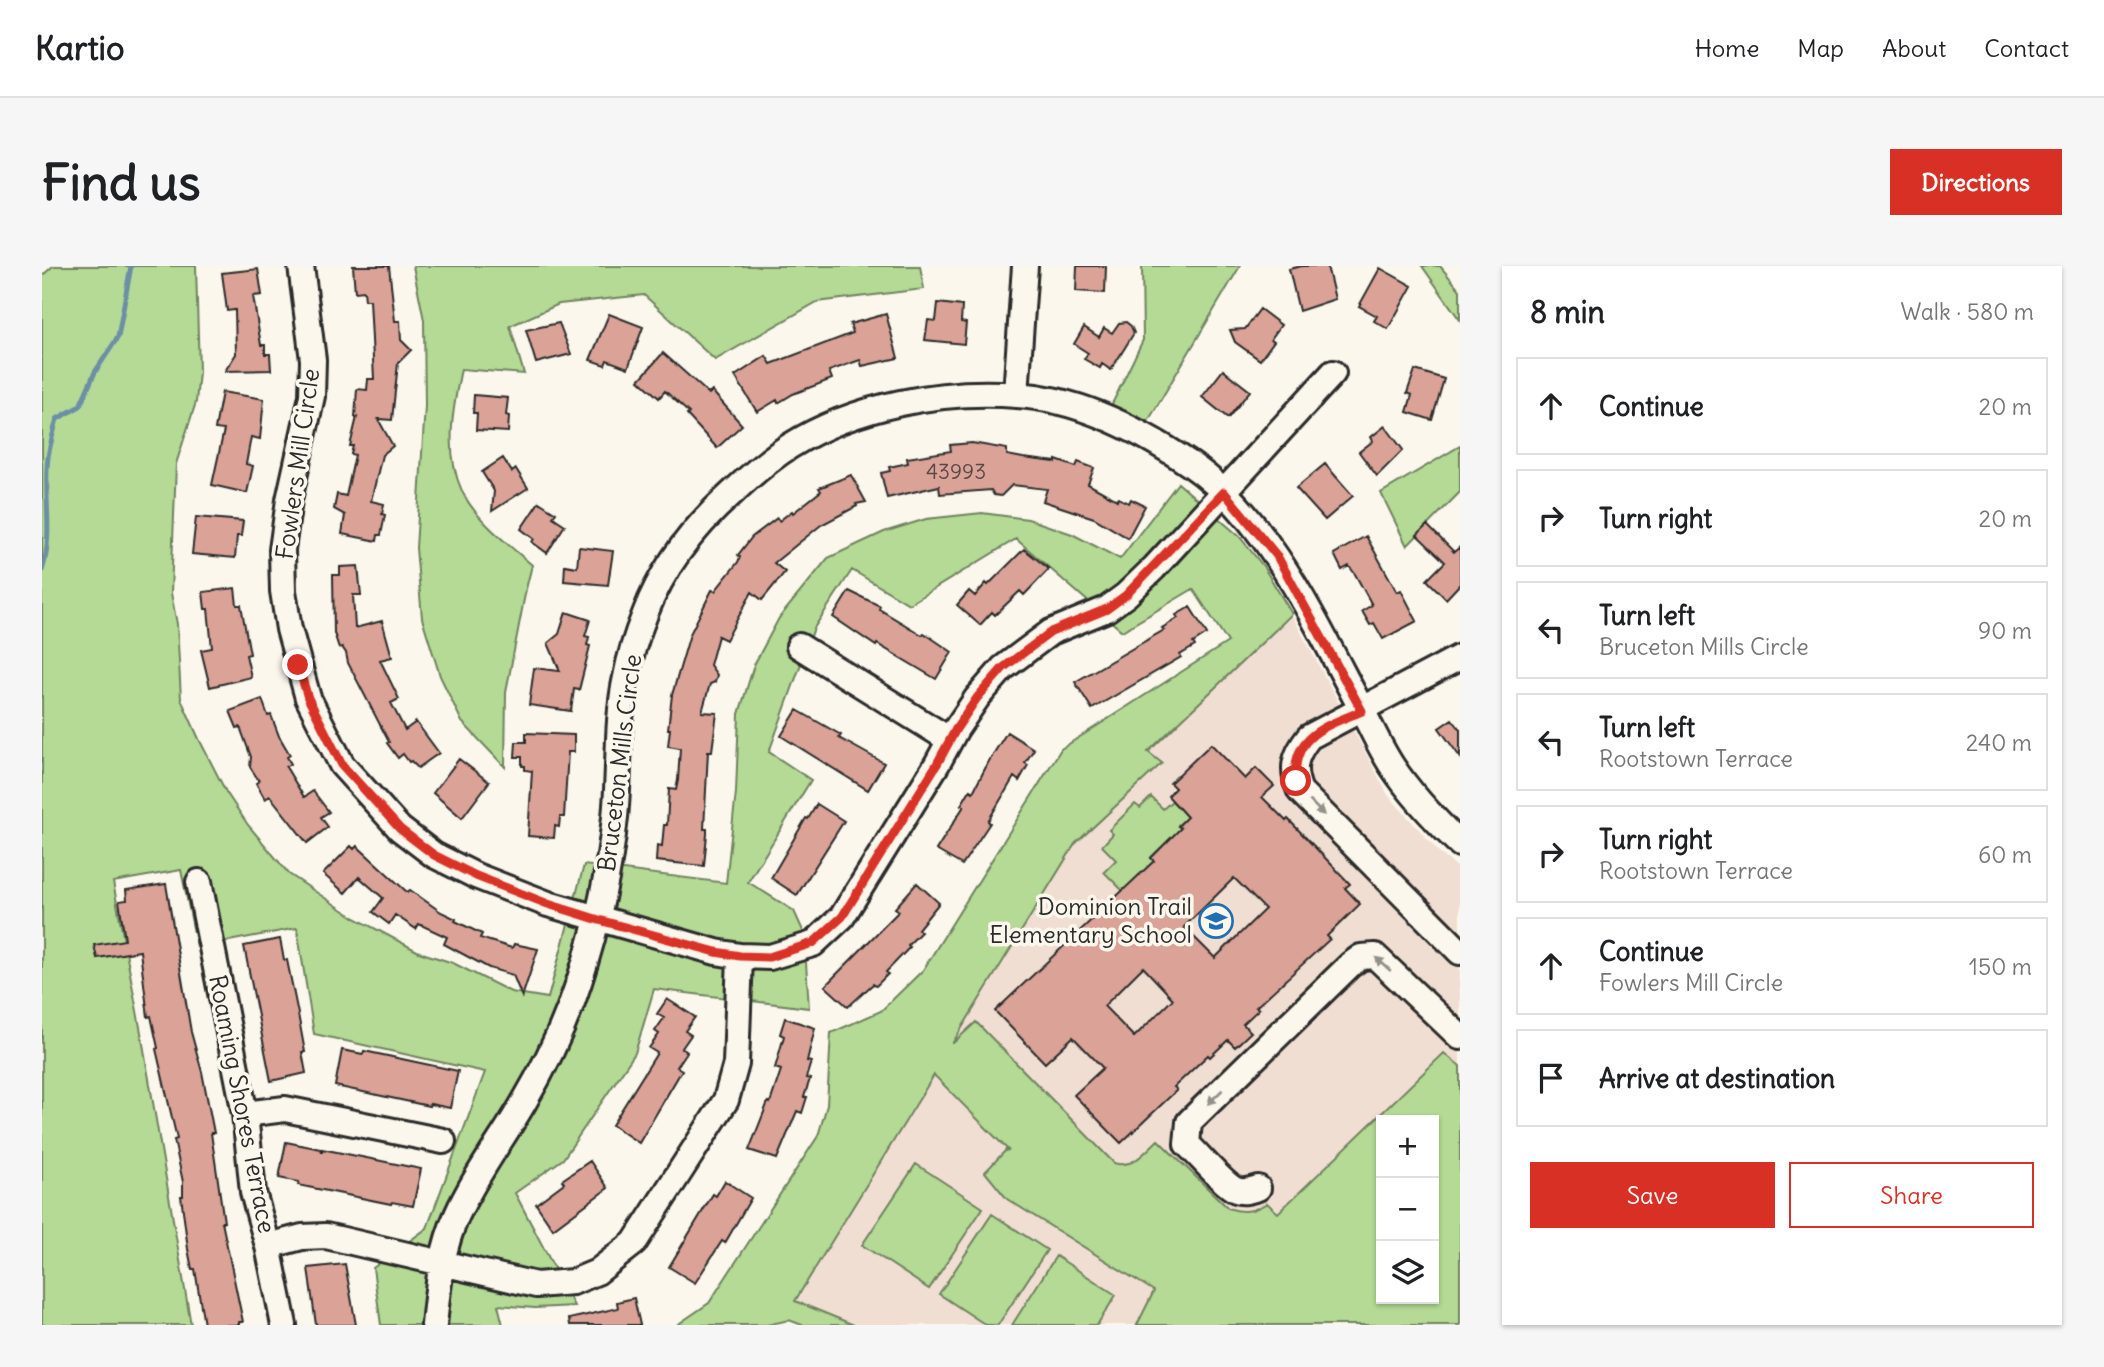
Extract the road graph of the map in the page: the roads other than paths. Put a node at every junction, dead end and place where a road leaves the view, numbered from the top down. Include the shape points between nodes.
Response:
1 (301, 266) edge
2 (1025, 266) edge
3 (1333, 373) dead end
4 (1016, 394) junction
5 (1224, 492) junction
6 (799, 646) dead end
7 (1460, 657) edge
8 (1362, 711) junction
9 (950, 740) junction
10 (1460, 844) edge
11 (199, 883) dead end
12 (599, 920) junction
13 (1460, 952) edge
14 (740, 956) junction
15 (1460, 1037) edge
16 (245, 1114) junction
17 (443, 1141) dead end
18 (1258, 1188) dead end
19 (268, 1246) junction
20 (442, 1264) junction
21 (284, 1325) edge
22 (434, 1325) edge

1 - 12 street, Fowlers Mill Circle via 313,360 312,397 282,550 289,629 308,698 342,765 400,829 434,855 476,876
2 - 4 street
3 - 5 street, Fowlers Mill Circle
4 - 5 street, Bruceton Mills Circle via 1113,421 1172,452
4 - 12 street, Bruceton Mills Circle via 895,404 832,424 755,471 682,545 645,612 626,677 615,820
5 - 8 street, Bruceton Mills Circle via 1277,556
5 - 9 street, Fowlers Mill Circle via 1126,595 1107,609 1051,632 1003,668
6 - 9 street
7 - 8 street
8 - 10 street, Bruceton Mills Circle via 1417,800
8 -> 13 street via 1309,737 1298,751 1294,766 1300,791
9 - 14 street, Fowlers Mill Circle via 842,917 813,943 769,957
11 - 16 street, Roaming Shores Terrace
12 - 14 street, Fowlers Mill Circle
12 - 20 street, Bruceton Mills Circle via 556,1044 455,1218
14 - 20 street via 732,1084 634,1243 597,1272 573,1282 536,1285
15 -> 18 street via 1375,956 1361,957 1350,965 1189,1122 1187,1144 1209,1166 1234,1189
16 - 17 street via 285,1109
16 - 19 street, Roaming Shores Terrace via 253,1192
19 - 20 street via 326,1236
19 - 21 street, Roaming Shores Terrace
20 - 22 street, Bruceton Mills Circle

